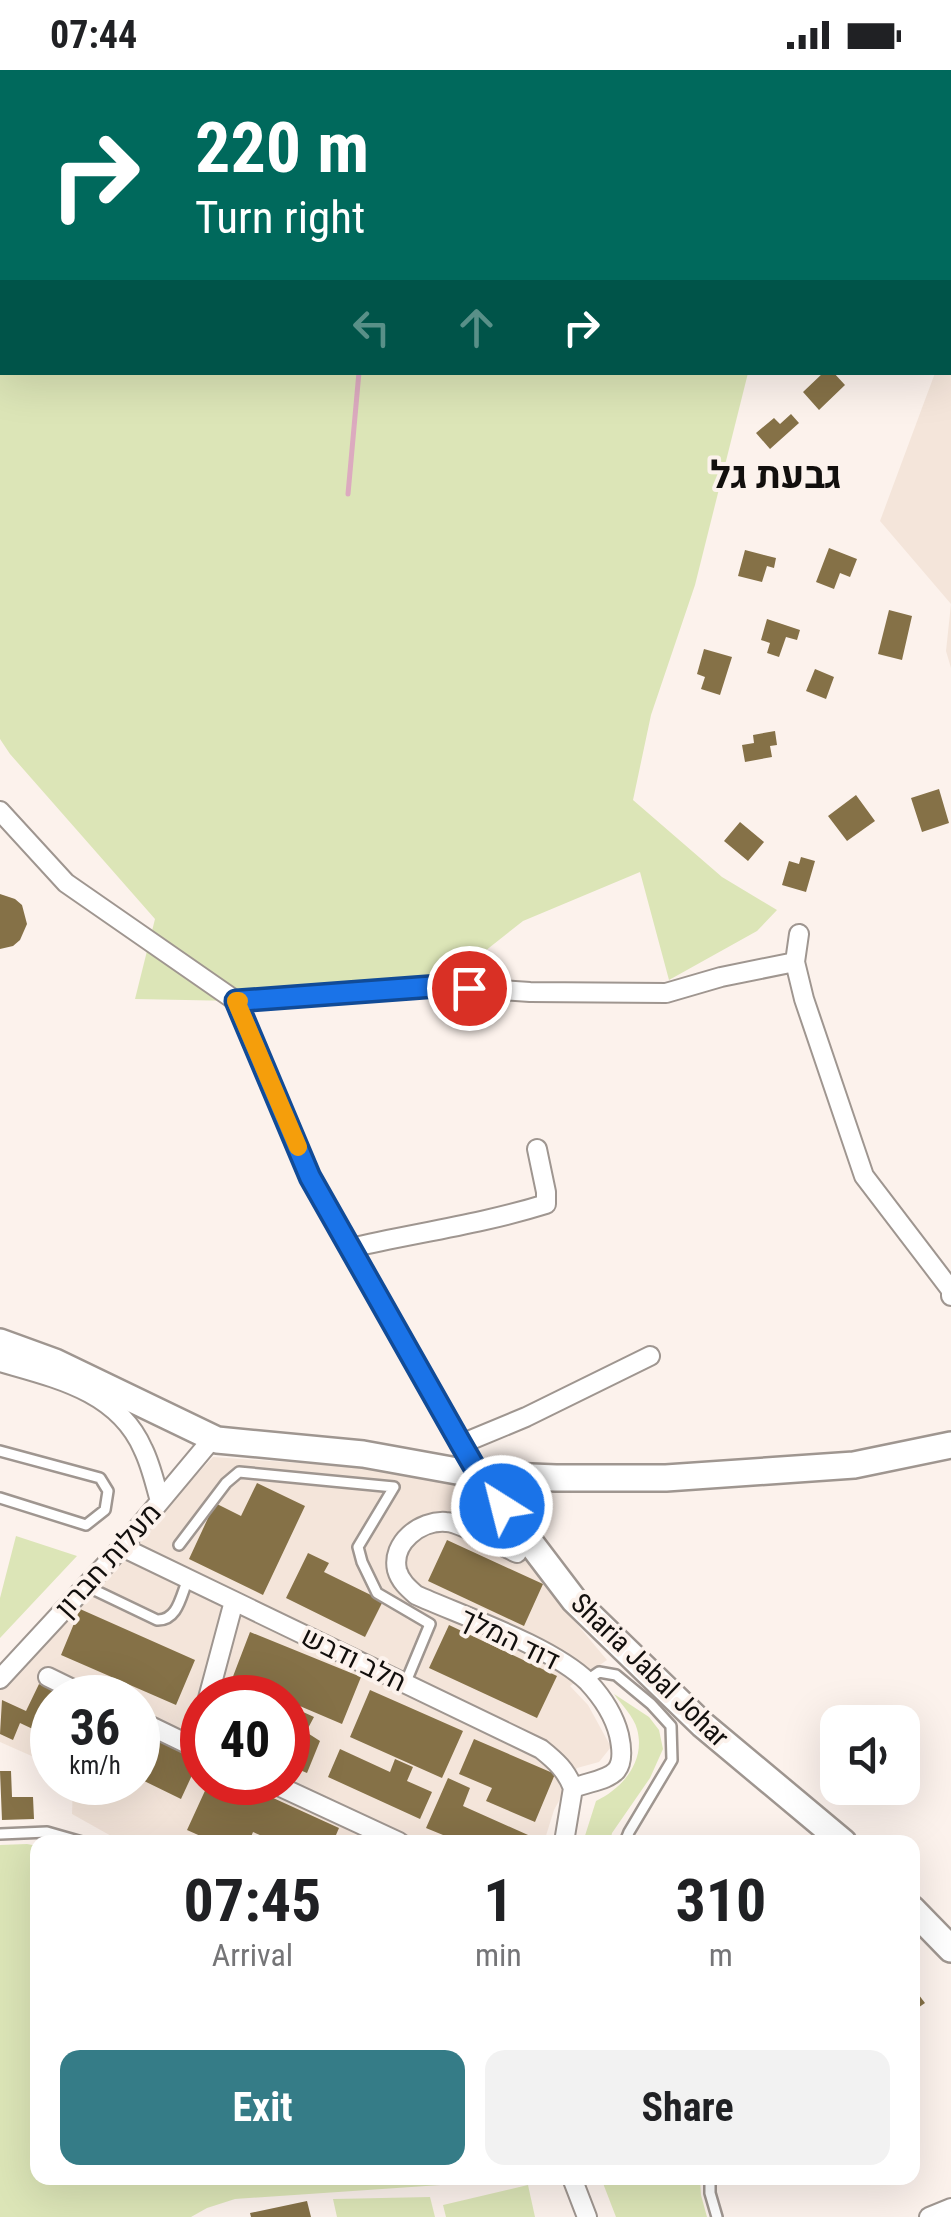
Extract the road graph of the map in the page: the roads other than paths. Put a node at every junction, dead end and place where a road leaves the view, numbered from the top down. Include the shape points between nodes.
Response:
1 (0, 812) edge
2 (799, 934) dead end
3 (795, 962) junction
4 (236, 1001) junction
5 (537, 1149) dead end
6 (350, 1248) junction
7 (951, 1296) edge
8 (0, 1342) edge
9 (650, 1356) dead end
10 (0, 1362) edge
11 (213, 1438) junction
12 (461, 1444) junction
13 (951, 1445) edge
14 (0, 1452) edge
15 (479, 1475) junction
16 (0, 1498) edge
17 (160, 1502) junction
18 (179, 1544) dead end
19 (122, 1547) junction
20 (517, 1553) dead end
21 (188, 1579) junction
22 (86, 1586) junction
23 (234, 1601) junction
24 (214, 1675) edge
25 (0, 1679) edge
26 (586, 1680) junction
27 (405, 1684) junction
28 (573, 1788) junction
29 (310, 1801) edge
30 (0, 1834) edge
31 (58, 1835) edge
32 (384, 1835) edge
33 (565, 1835) edge
34 (628, 1835) edge
35 (836, 1835) edge
36 (920, 1918) edge
37 (951, 1948) edge
38 (575, 2185) edge
39 (710, 2185) edge
40 (951, 2208) edge
41 (587, 2217) edge
42 (717, 2217) edge
43 (928, 2217) edge

1 - 4 street via 66,884
2 - 3 street
3 - 4 street via 666,992 439,986
3 - 7 street via 864,1176
4 - 6 street via 310,1177
5 - 6 street via 546,1204
6 - 12 street
8 - 11 street
9 - 12 street
10 - 17 street via 88,1392 118,1411 144,1450
11 - 15 street
11 - 17 street, מעלות חברון
12 - 15 street
13 - 15 street via 854,1465 666,1478
14 - 16 lane via 100,1478 108,1491 105,1510 86,1525
15 - 35 street, Sharia Jabal Johar via 574,1600 703,1725
17 - 19 street, מעלות חברון
18 - 27 lane via 239,1472 394,1487 358,1547 377,1593 430,1624
19 - 21 street, חלב ודבש
19 - 22 street, מעלות חברון
20 - 26 street, דוד המלך via 448,1521 416,1528 404,1540 396,1568 416,1595 531,1646
21 - 22 lane via 165,1620
21 - 23 street, חלב ודבש
22 - 25 street, מעלות חברון
23 - 24 street
23 - 27 street, חלב ודבש
26 - 28 street, דוד המלך via 616,1722 623,1757 611,1776
26 - 34 lane via 599,1672 616,1675 671,1726 672,1760
27 - 28 street, חלב ודבש via 541,1750 560,1764
28 - 33 street
29 - 32 street
30 - 31 lane
36 - 37 street
38 - 41 street
39 - 42 lane
40 - 43 street

